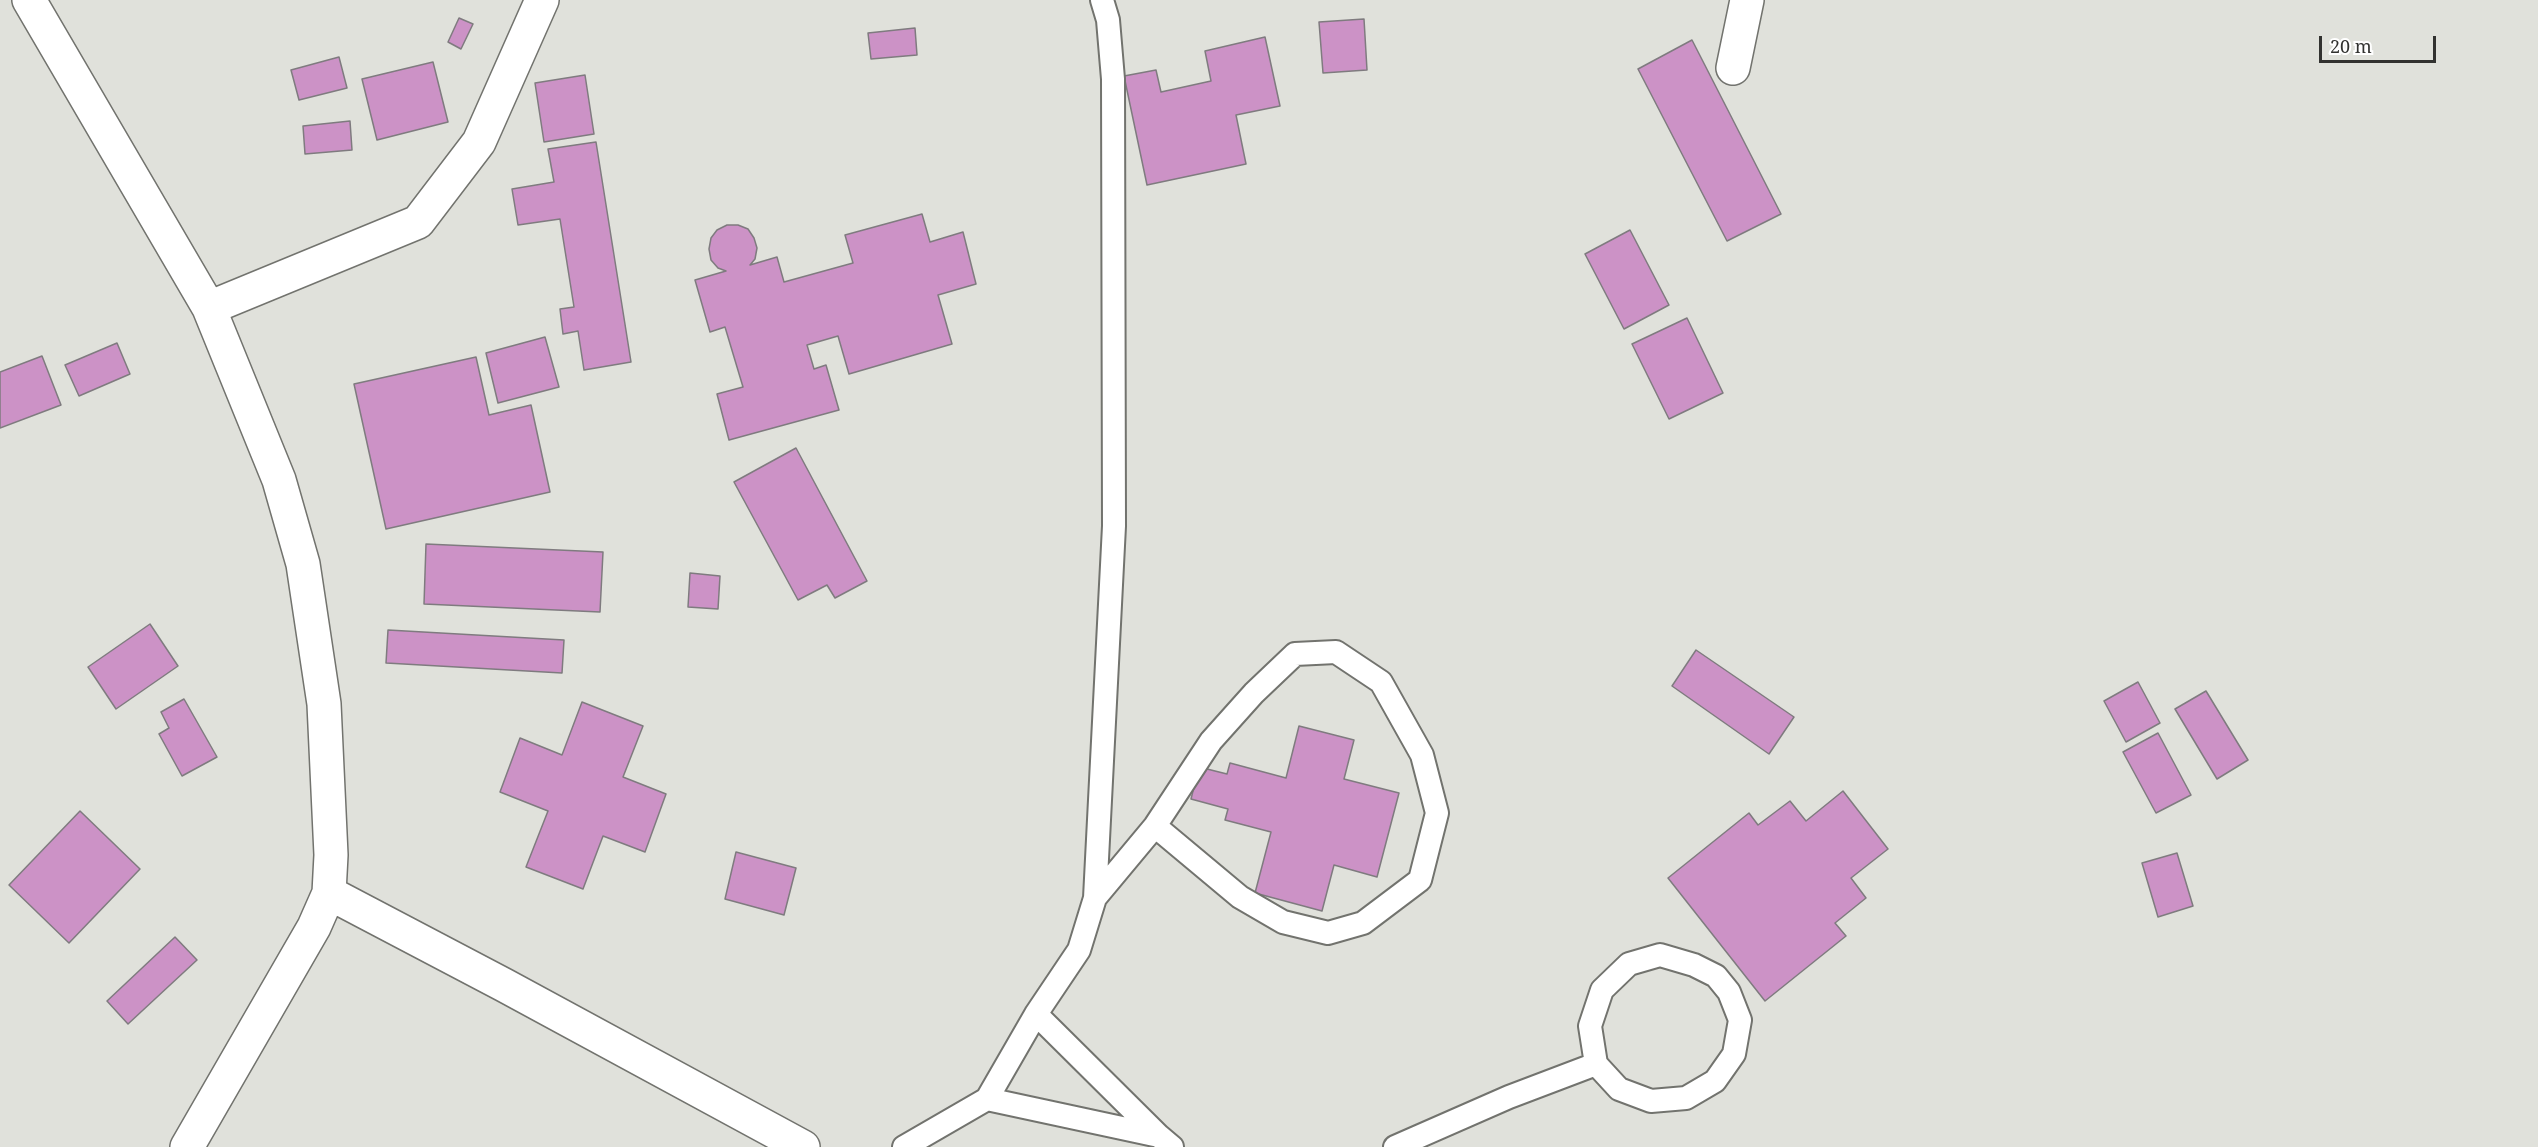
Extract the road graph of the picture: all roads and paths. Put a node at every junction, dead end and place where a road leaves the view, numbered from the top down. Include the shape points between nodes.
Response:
1 (29, 0) edge
2 (542, 0) edge
3 (1102, 0) edge
4 (1747, 0) edge
5 (1733, 68) dead end
6 (209, 308) junction
7 (1155, 826) junction
8 (329, 892) junction
9 (1095, 898) junction
10 (1036, 1014) junction
11 (1596, 1064) junction
12 (987, 1099) junction
13 (1166, 1141) edge
14 (187, 1147) edge
15 (802, 1147) edge
16 (904, 1147) edge
17 (1395, 1147) edge

1 - 6 street
2 - 6 street via 480,142 418,222
3 - 9 lane via 1108,20 1113,79 1113,526
4 - 5 street
6 - 8 street via 279,480 303,564 324,704
7 - 7 lane via 1210,741 1254,693 1295,654 1336,652 1381,682 1422,755 1437,813 1420,880 1363,923 1328,933 1283,922 1239,897
7 - 9 lane
8 - 14 street via 314,927
8 - 15 street
9 - 10 lane via 1079,950
10 - 12 lane
10 - 13 lane
11 - 11 lane via 1619,1089 1651,1101 1686,1098 1715,1081 1734,1054 1740,1020 1729,992 1716,976 1660,955 1629,964 1602,990 1590,1026
11 - 17 lane
12 - 13 lane
12 - 16 lane

